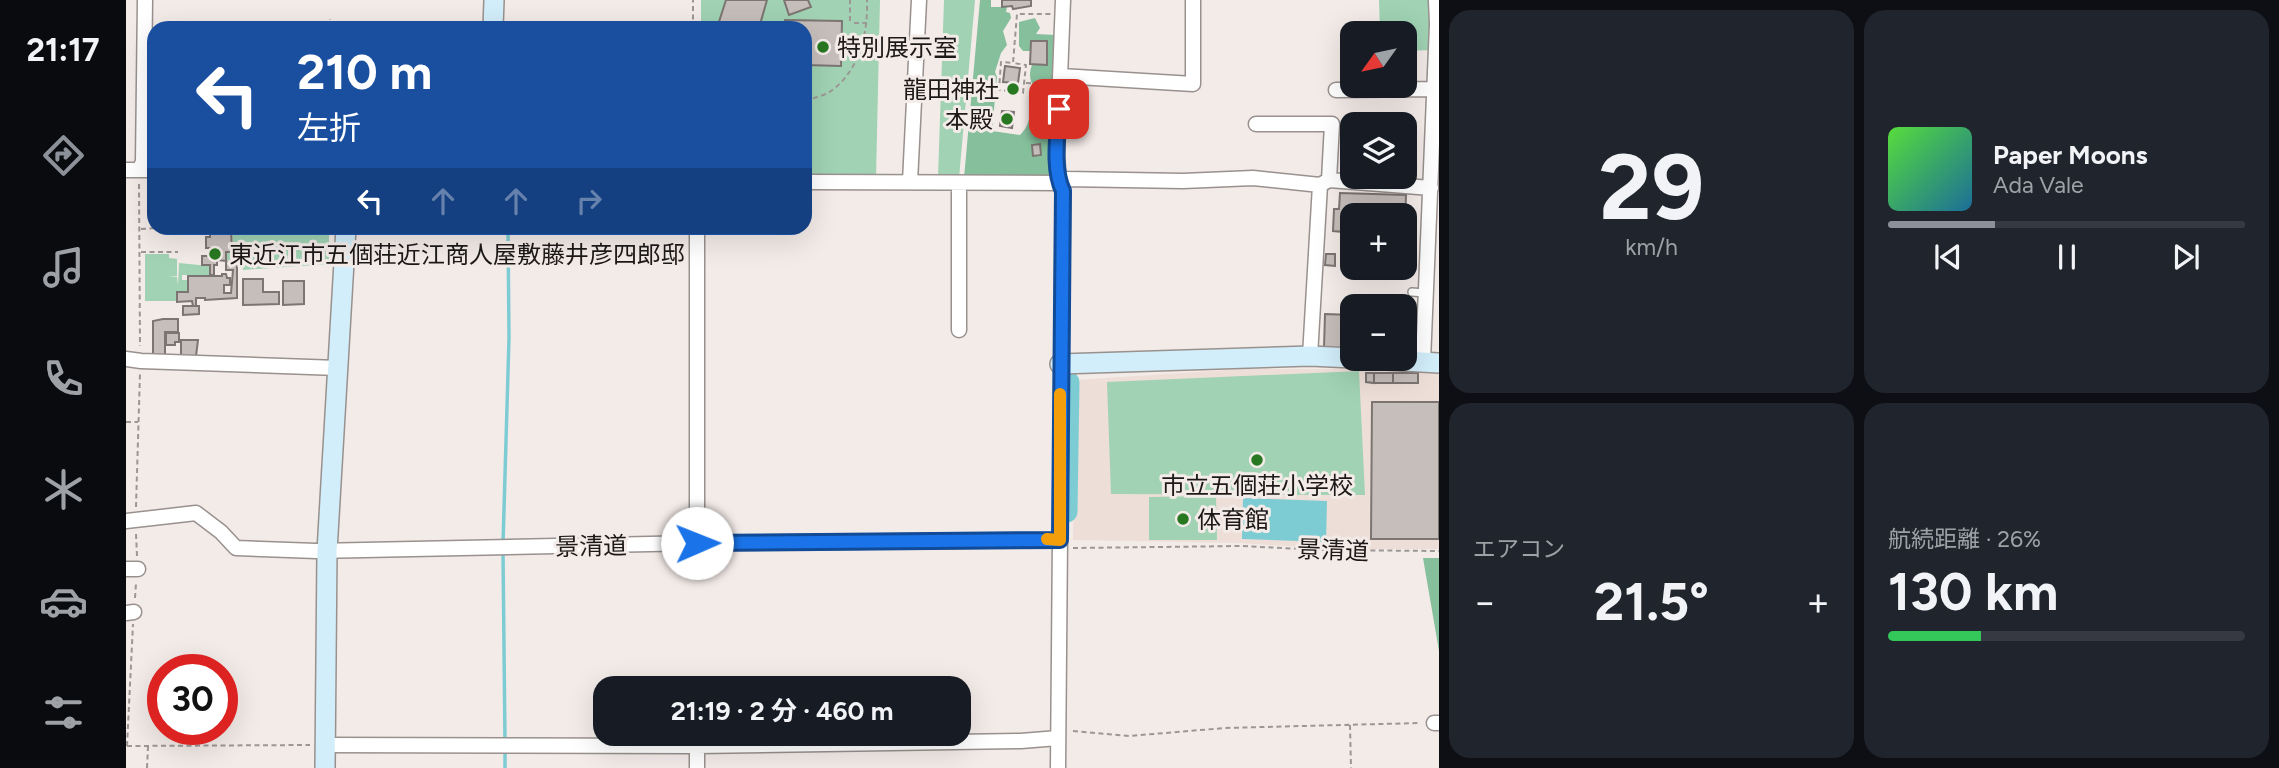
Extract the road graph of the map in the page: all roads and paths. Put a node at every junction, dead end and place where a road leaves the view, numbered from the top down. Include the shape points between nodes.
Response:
1 (145, 0) edge
2 (494, 0) edge
3 (693, 0) edge
4 (850, 0) edge
5 (867, 0) edge
6 (919, 0) edge
7 (1193, 0) edge
8 (1436, 0) edge
9 (1063, 7) edge
10 (493, 21) edge
11 (692, 21) edge
12 (850, 21) dead end
13 (854, 23) dead end
14 (868, 23) junction
15 (1013, 63) junction
16 (1060, 81) junction
17 (1024, 82) junction
18 (1434, 89) junction
19 (1336, 90) dead end
20 (1010, 91) junction
21 (1010, 95) dead end
22 (812, 98) edge
23 (1256, 124) dead end
24 (140, 170) edge
25 (812, 182) edge
26 (910, 182) junction
27 (1325, 182) junction
28 (1059, 183) junction
29 (959, 184) junction
30 (1431, 188) junction
31 (142, 229) junction
32 (147, 229) edge
33 (346, 235) edge
34 (696, 235) edge
35 (142, 252) junction
36 (178, 252) dead end
37 (959, 330) dead end
38 (1310, 356) junction
39 (1340, 357) edge
40 (133, 360) edge
41 (1431, 362) edge
42 (1060, 364) junction
43 (338, 368) junction
44 (126, 422) edge
45 (139, 422) junction
46 (131, 520) edge
47 (697, 543) junction
48 (1060, 544) junction
49 (327, 551) junction
50 (1439, 551) edge
51 (132, 569) edge
52 (130, 612) edge
53 (1436, 723) edge
54 (1350, 725) junction
55 (1058, 733) junction
56 (971, 742) edge
57 (324, 745) junction
58 (593, 745) edge
59 (126, 746) edge
60 (148, 746) junction
61 (697, 746) edge
62 (147, 768) edge
63 (325, 768) edge
64 (697, 768) edge
65 (1058, 768) edge
66 (1351, 768) edge

1 - 24 street
2 - 10 street
3 - 11 path
4 - 12 path
5 - 14 path
6 - 26 street
7 - 16 street via 1194,84
8 - 18 street
9 - 15 path via 1017,14
9 - 16 street
13 - 14 path
14 - 22 path via 848,74 831,91
15 - 17 path via 1026,65
15 - 20 path via 1002,62 999,90
16 - 17 path
16 - 28 street
17 - 20 path via 1023,93
18 - 19 street
18 - 30 street
20 - 21 path
23 - 27 street via 1332,124
24 - 31 path
25 - 26 street
26 - 29 street
27 - 28 street via 1254,178 1066,179
27 - 30 street
27 - 38 street
28 - 29 street
28 - 42 street via 1063,191
29 - 37 street
30 - 41 street via 1419,292 1431,314
31 - 32 path
31 - 35 path
33 - 43 street
34 - 47 street
35 - 36 path
35 - 40 path
38 - 39 street
38 - 42 street
40 - 43 street
40 - 45 path
42 - 48 street
43 - 49 street
44 - 45 path
45 - 46 path
46 - 49 street, 景清道 via 197,513 236,548
46 - 51 path
47 - 48 street, 景清道
47 - 49 street, 景清道
48 - 50 path, 景清道
48 - 55 street
49 - 57 street
51 - 52 path
52 - 59 path
53 - 54 path
54 - 55 path via 1129,736
54 - 66 path
55 - 56 street via 1021,741
55 - 65 street
57 - 58 street
57 - 60 path
57 - 63 street
59 - 60 path
60 - 62 path
61 - 64 street

